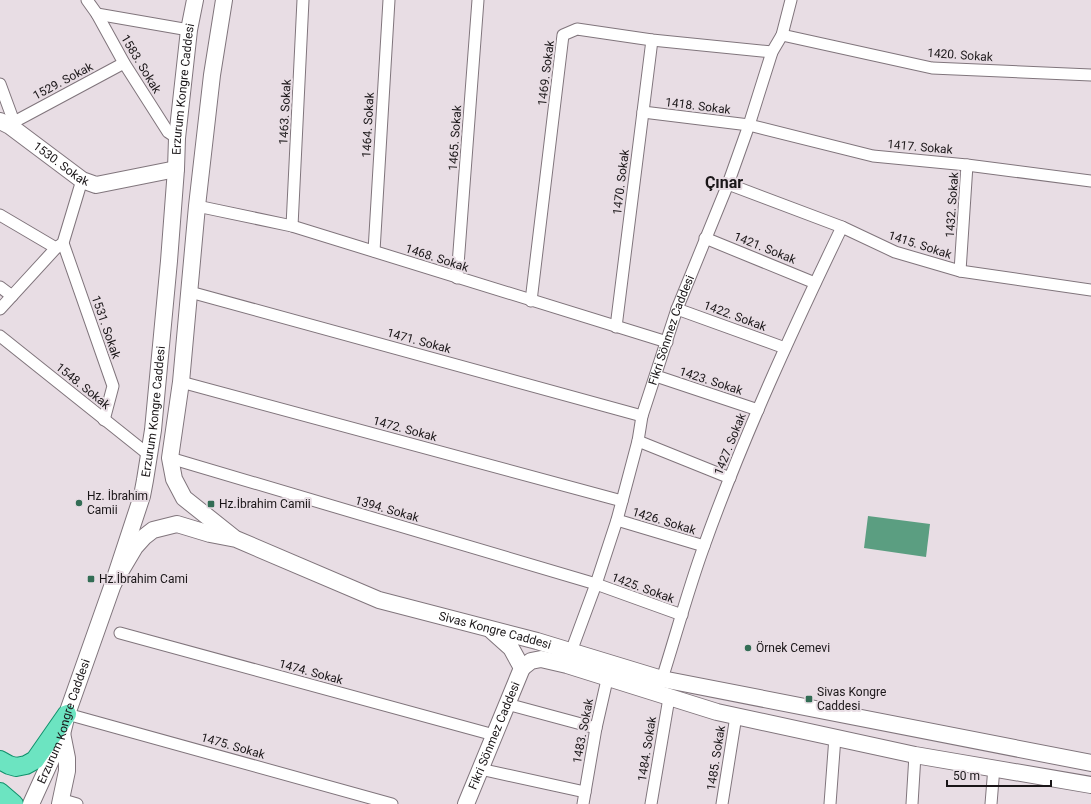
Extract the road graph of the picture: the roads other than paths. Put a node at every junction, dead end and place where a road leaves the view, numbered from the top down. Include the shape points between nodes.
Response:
1 (87, 0) edge
2 (195, 0) edge
3 (224, 0) edge
4 (303, 0) edge
5 (388, 0) edge
6 (478, 0) edge
7 (791, 0) edge
8 (97, 14) junction
9 (189, 30) junction
10 (782, 35) junction
11 (652, 40) junction
12 (772, 52) junction
13 (124, 62) junction
14 (1091, 75) edge
15 (0, 84) edge
16 (643, 112) junction
17 (8, 123) edge
18 (749, 125) junction
19 (177, 138) junction
20 (967, 165) junction
21 (176, 169) junction
22 (82, 180) junction
23 (1091, 182) edge
24 (728, 184) junction
25 (197, 206) junction
26 (0, 215) edge
27 (292, 226) junction
28 (842, 227) junction
29 (705, 238) junction
30 (59, 246) junction
31 (374, 251) junction
32 (960, 271) junction
33 (457, 278) junction
34 (815, 283) junction
35 (0, 287) edge
36 (1091, 290) edge
37 (190, 292) junction
38 (12, 296) junction
39 (531, 301) junction
40 (0, 309) edge
41 (677, 310) junction
42 (616, 327) junction
43 (0, 336) edge
44 (667, 342) junction
45 (785, 348) junction
46 (656, 376) junction
47 (181, 382) junction
48 (758, 410) junction
49 (642, 416) junction
50 (104, 420) junction
51 (638, 441) junction
52 (149, 455) junction
53 (170, 458) junction
54 (730, 478) junction
55 (622, 501) junction
56 (617, 520) junction
57 (236, 539) junction
58 (704, 546) junction
59 (113, 584) junction
60 (596, 584) junction
61 (682, 615) junction
62 (490, 629) junction
63 (120, 634) dead end
64 (569, 658) junction
65 (522, 668) junction
66 (609, 671) junction
67 (662, 679) junction
68 (669, 698) junction
69 (507, 704) junction
70 (67, 714) junction
71 (736, 716) junction
72 (596, 728) junction
73 (62, 733) junction
74 (494, 735) junction
75 (835, 737) junction
76 (915, 755) junction
77 (0, 760) edge
78 (1091, 763) edge
79 (994, 767) junction
80 (480, 769) junction
81 (1091, 785) edge
82 (0, 792) edge
83 (585, 792) junction
84 (60, 802) edge
85 (14, 804) edge
86 (31, 804) edge
87 (77, 804) edge
88 (392, 804) edge
89 (466, 804) edge
90 (583, 804) edge
91 (652, 804) edge
92 (722, 804) edge
93 (830, 804) edge
94 (912, 804) edge
95 (991, 804) edge

1 - 8 street, 1583. Sokak
2 - 9 main road, Erzurum Kongre Caddesi
3 - 25 main road, Erzurum Kongre Caddesi via 212,75
4 - 27 street, 1463. Sokak
5 - 31 street, 1464. Sokak
6 - 33 street, 1465. Sokak
7 - 10 street, Fikri Sönmez Caddesi
8 - 9 street
8 - 13 street, 1583. Sokak
9 - 19 main road, Erzurum Kongre Caddesi
10 - 12 street, Fikri Sönmez Caddesi
10 - 14 street, 1420. Sokak via 932,68
11 - 12 street, 1469. Sokak
11 - 16 street, 1470. Sokak
11 - 39 street, 1469. Sokak via 577,29 563,35
12 - 18 street, Fikri Sönmez Caddesi
13 - 17 street, 1529. Sokak
13 - 19 street, 1583. Sokak via 168,132
15 - 17 street
16 - 18 street, 1418. Sokak
16 - 42 street, 1470. Sokak
17 - 22 main road, 1530. Sokak
18 - 20 street, 1417. Sokak via 872,156
18 - 24 street, Fikri Sönmez Caddesi
19 - 21 main road, Erzurum Kongre Caddesi
20 - 23 street, 1417. Sokak
20 - 32 street, 1432. Sokak
21 - 22 main road, 1530. Sokak via 96,185
21 - 52 main road, Erzurum Kongre Caddesi
22 - 30 street
24 - 28 street, 1415. Sokak
24 - 29 street, Fikri Sönmez Caddesi
25 - 27 street, 1468. Sokak
25 - 37 main road, Erzurum Kongre Caddesi
26 - 30 street
27 - 31 street, 1468. Sokak
28 - 32 street, 1415. Sokak via 895,252
28 - 34 street, 1427. Sokak
29 - 34 street, 1421. Sokak
29 - 41 street, Fikri Sönmez Caddesi
30 - 38 street
30 - 50 street, 1531. Sokak via 113,386
31 - 33 street, 1468. Sokak
32 - 36 street, 1415. Sokak
33 - 39 street, 1468. Sokak
34 - 45 street, 1427. Sokak
35 - 38 street
37 - 47 main road, Erzurum Kongre Caddesi
37 - 49 street, 1471. Sokak
38 - 40 street
39 - 42 street, 1468. Sokak
41 - 44 street, Fikri Sönmez Caddesi
41 - 45 street, 1422. Sokak
42 - 44 street, 1468. Sokak
43 - 50 street, 1548. Sokak
44 - 46 street, Fikri Sönmez Caddesi
45 - 48 street, 1427. Sokak
46 - 48 street, 1423. Sokak
46 - 49 street, Fikri Sönmez Caddesi
47 - 53 main road, Erzurum Kongre Caddesi
47 - 55 street, 1472. Sokak
48 - 54 street, 1427. Sokak
49 - 51 street, Fikri Sönmez Caddesi
50 - 52 street, 1548. Sokak
51 - 54 street
51 - 55 street, Fikri Sönmez Caddesi
52 - 59 main road, Erzurum Kongre Caddesi via 142,496
53 - 57 main road, Sivas Kongre Caddesi via 174,479 184,498
53 - 60 street, 1394. Sokak
54 - 58 street, 1427. Sokak
55 - 56 street, Fikri Sönmez Caddesi
56 - 58 street, 1426. Sokak
56 - 60 street, Fikri Sönmez Caddesi
57 - 59 main road, Sivas Kongre Caddesi via 178,524 152,530 136,547
57 - 62 main road, Sivas Kongre Caddesi via 378,600
58 - 61 street, 1427. Sokak
59 - 70 main road, Erzurum Kongre Caddesi
60 - 61 street, 1425. Sokak
60 - 64 street, Fikri Sönmez Caddesi
61 - 67 street, 1427. Sokak
62 - 64 main road, Sivas Kongre Caddesi
62 - 65 main road via 511,648
63 - 74 street, 1474. Sokak
64 - 65 main road, Sivas Kongre Caddesi via 531,661
64 - 66 main road, Sivas Kongre Caddesi
65 - 69 main road, Fikri Sönmez Caddesi
66 - 67 main road, Sivas Kongre Caddesi
66 - 68 main road, Sivas Kongre Caddesi
66 - 72 street, 1483. Sokak
67 - 78 main road, Sivas Kongre Caddesi
68 - 71 main road, Sivas Kongre Caddesi
68 - 91 street, 1484. Sokak
69 - 72 street
69 - 74 main road, Fikri Sönmez Caddesi
70 - 73 main road, Erzurum Kongre Caddesi
70 - 77 main road via 35,760 16,767
70 - 88 street, 1475. Sokak
71 - 75 main road, Sivas Kongre Caddesi
71 - 92 street, 1485. Sokak
72 - 83 street, 1483. Sokak
73 - 84 main road via 67,771
73 - 86 main road, Erzurum Kongre Caddesi
74 - 80 main road, Fikri Sönmez Caddesi
75 - 76 main road, Sivas Kongre Caddesi
75 - 93 street
76 - 79 main road, Sivas Kongre Caddesi
76 - 94 street
79 - 81 main road, Sivas Kongre Caddesi
79 - 95 street
80 - 83 street
80 - 89 main road, Fikri Sönmez Caddesi
82 - 85 main road
83 - 90 street, 1483. Sokak
84 - 87 street

